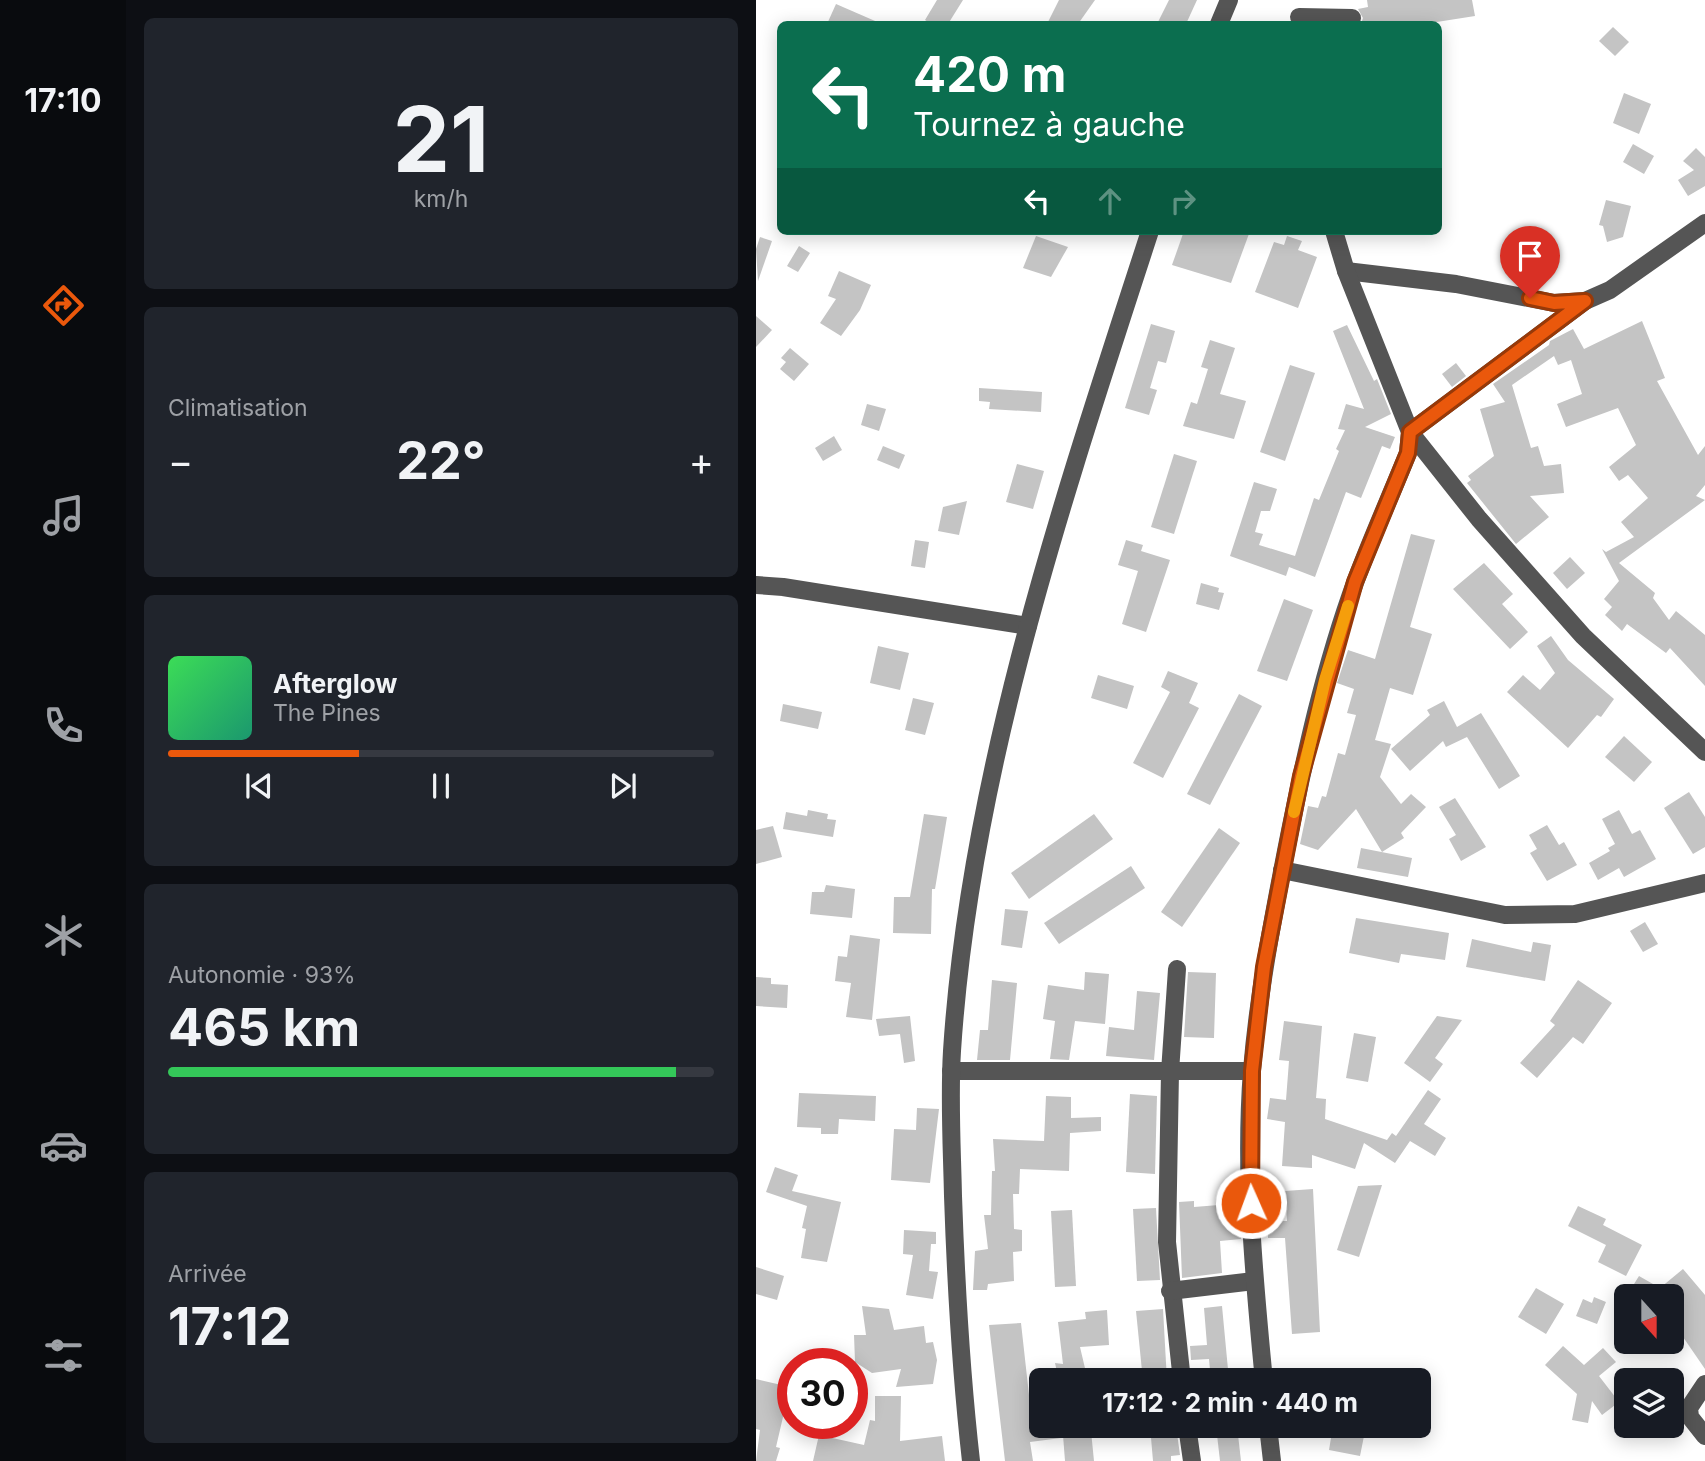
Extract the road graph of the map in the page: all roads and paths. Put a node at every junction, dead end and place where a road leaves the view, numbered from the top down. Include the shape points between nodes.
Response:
1 (1229, 0) edge
2 (1299, 14) edge
3 (1352, 18) dead end
4 (1220, 21) edge
5 (1705, 223) edge
6 (1149, 235) edge
7 (1335, 235) edge
8 (1346, 271) junction
9 (1585, 301) junction
10 (1410, 432) junction
11 (756, 585) edge
12 (1028, 626) junction
13 (1705, 752) edge
14 (1282, 870) junction
15 (1705, 884) edge
16 (1177, 969) dead end
17 (951, 1071) junction
18 (1252, 1071) junction
19 (1170, 1072) junction
20 (1254, 1281) junction
21 (1170, 1291) junction
22 (1180, 1368) edge
23 (1263, 1368) edge
24 (1705, 1384) edge
25 (1705, 1436) edge
26 (1189, 1438) edge
27 (1269, 1438) edge
28 (971, 1461) edge
29 (1192, 1461) edge
30 (1272, 1461) edge

1 - 4 street
2 - 3 street
5 - 9 street via 1641,270
6 - 12 street
7 - 8 street
8 - 9 street via 1456,284 1554,303
8 - 10 street
9 - 10 street
10 - 13 street via 1479,519 1583,636
10 - 14 street via 1408,453 1355,582 1325,680
11 - 12 street
12 - 17 street via 1000,735 966,925
14 - 15 street via 1506,915 1575,915
14 - 18 street
16 - 19 street
17 - 19 street
17 - 28 street via 956,1275
18 - 19 street
18 - 20 street via 1249,1177
19 - 21 street
20 - 21 street
20 - 23 street
21 - 22 street
24 - 25 street via 1689,1408 1690,1417
26 - 29 street
27 - 30 street

